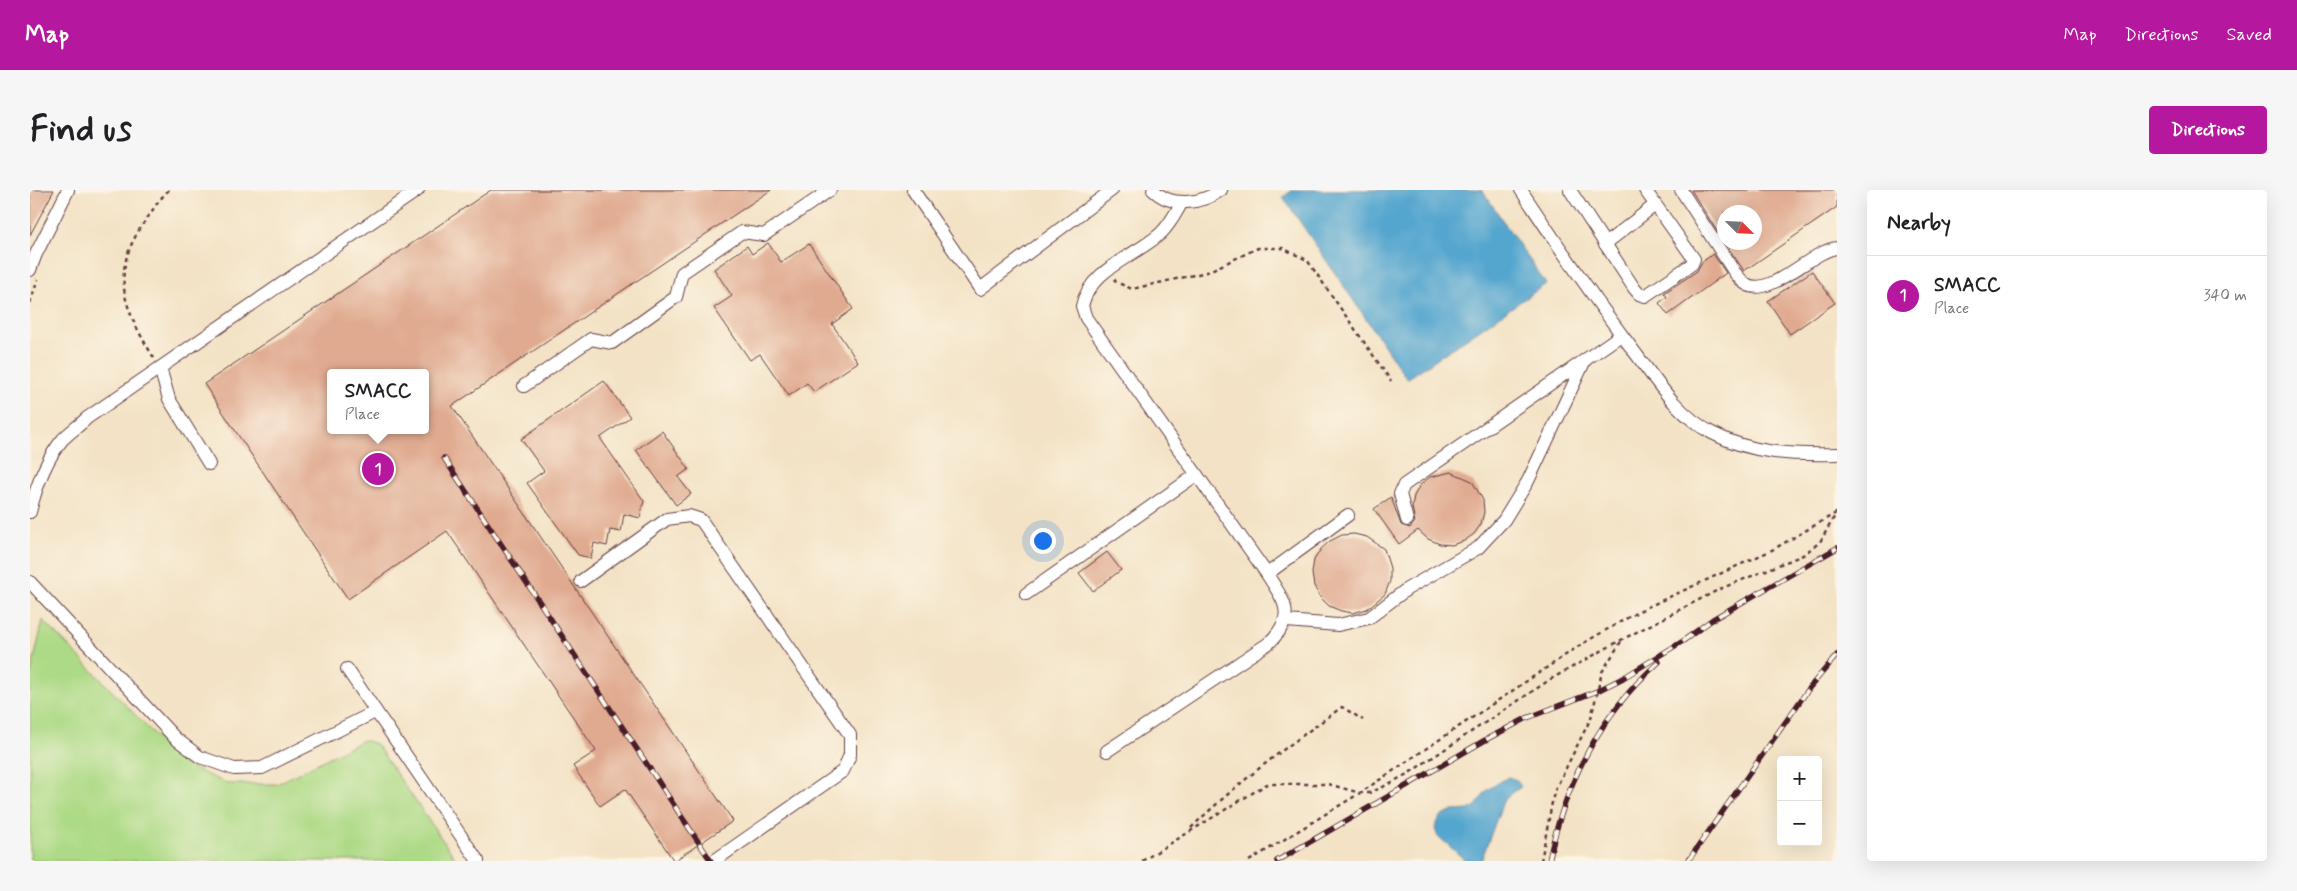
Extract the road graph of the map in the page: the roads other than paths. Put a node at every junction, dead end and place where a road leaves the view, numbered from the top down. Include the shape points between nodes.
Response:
1 (68, 190) edge
2 (418, 190) edge
3 (830, 190) edge
4 (912, 190) edge
5 (1112, 190) edge
6 (1153, 190) edge
7 (1221, 190) edge
8 (1521, 190) edge
9 (1570, 190) edge
10 (1645, 190) edge
11 (1681, 190) edge
12 (1182, 202) junction
13 (1655, 205) junction
14 (1605, 244) junction
15 (1837, 248) edge
16 (30, 270) edge
17 (1621, 335) junction
18 (1585, 360) junction
19 (160, 368) junction
20 (524, 386) dead end
21 (1837, 454) edge
22 (209, 464) dead end
23 (1196, 475) junction
24 (30, 512) edge
25 (1348, 515) dead end
26 (1407, 520) dead end
27 (1267, 574) junction
28 (581, 581) dead end
29 (30, 582) edge
30 (1026, 594) dead end
31 (1286, 620) junction
32 (347, 669) dead end
33 (375, 712) junction
34 (1107, 751) dead end
35 (478, 861) edge
36 (714, 861) edge

1 - 16 street
2 - 19 street
3 - 20 street via 764,235 742,232 682,273 676,297 612,343 591,339
4 - 5 street via 980,289
6 - 12 street via 1168,201
7 - 12 street via 1198,201
8 - 17 street
9 - 14 street
10 - 13 street
11 - 15 street via 1735,273 1746,284 1757,287 1778,280 1826,248
12 - 23 street via 1160,234 1090,286 1082,306 1086,318
13 - 14 street
13 - 14 street via 1687,247 1694,259 1692,264 1645,296 1634,288
17 - 18 street
17 - 21 street via 1670,399 1711,432 1764,452
18 - 26 street via 1404,486 1400,494
18 - 31 street via 1528,481 1504,520 1478,548 1407,588 1369,618 1338,625
19 - 22 street via 169,399
19 - 24 street via 87,418 63,440 48,464
23 - 27 street
23 - 30 street
25 - 27 street
27 - 31 street via 1284,601
28 - 36 street via 666,519 689,516 701,520 850,735 850,755 843,771
29 - 33 street via 175,738 200,757 234,769 262,768
31 - 34 street via 1270,644
32 - 33 street
33 - 35 street

